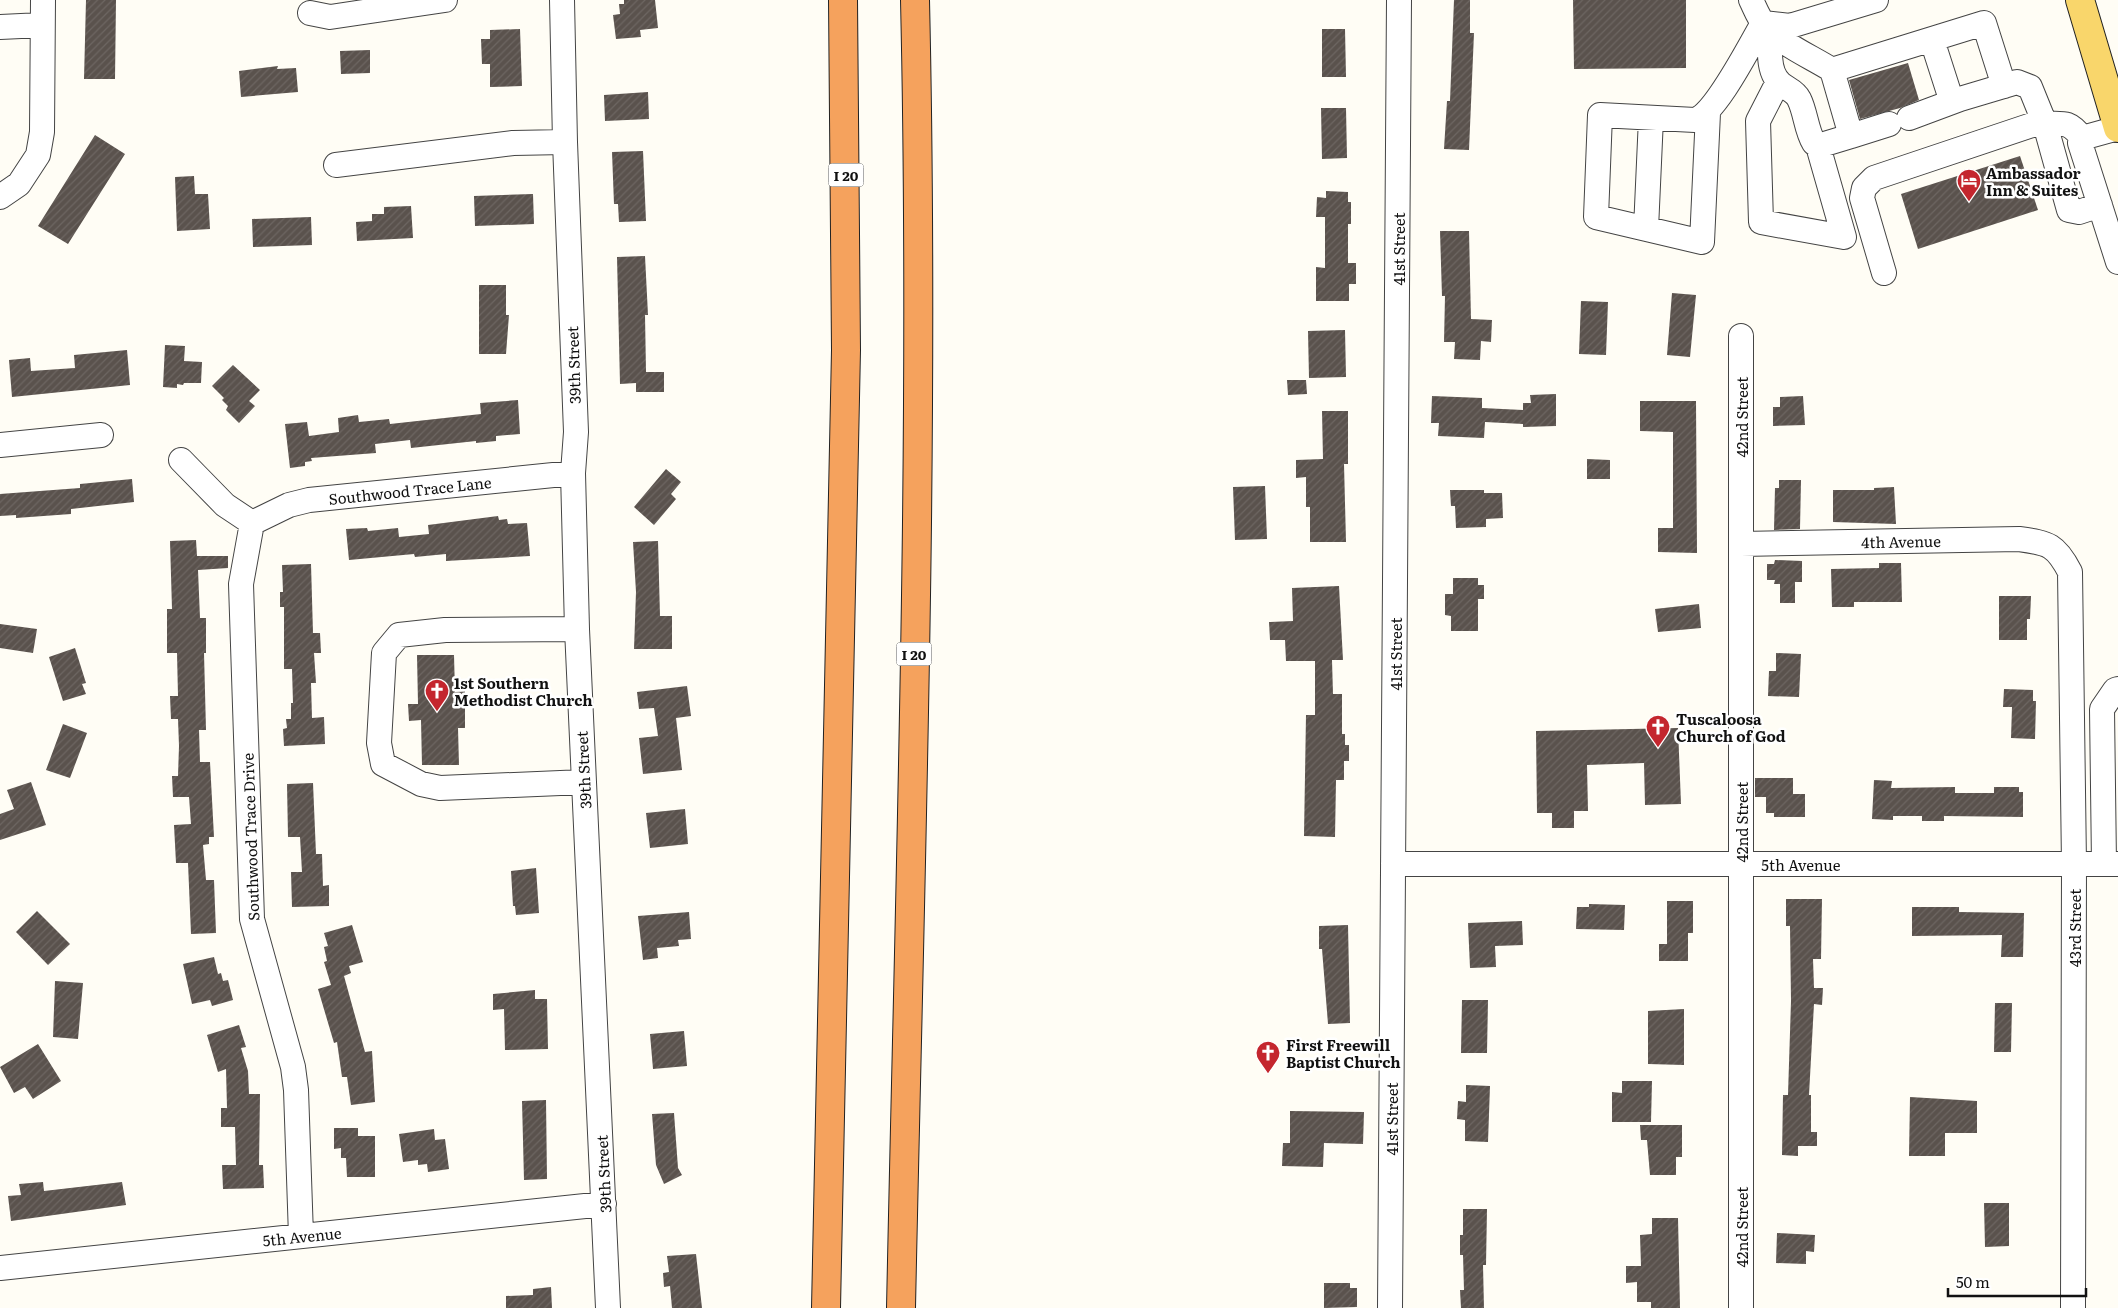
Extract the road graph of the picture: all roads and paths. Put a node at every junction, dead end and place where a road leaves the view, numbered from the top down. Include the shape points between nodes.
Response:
1 (43, 0) edge
2 (445, 0) edge
3 (562, 0) edge
4 (843, 0) edge
5 (916, 0) edge
6 (1399, 0) edge
7 (1751, 0) edge
8 (1876, 0) edge
9 (2080, 0) edge
10 (310, 13) dead end
11 (42, 25) junction
12 (0, 26) edge
13 (1768, 27) junction
14 (1932, 40) junction
15 (1832, 70) junction
16 (1778, 82) junction
17 (2004, 86) junction
18 (1960, 99) junction
19 (1708, 113) junction
20 (1652, 118) junction
21 (2045, 124) junction
22 (2118, 128) edge
23 (1851, 136) junction
24 (2082, 138) junction
25 (565, 142) junction
26 (1818, 146) junction
27 (336, 165) dead end
28 (0, 197) edge
29 (2100, 205) junction
30 (1646, 229) junction
31 (2118, 262) edge
32 (1884, 273) dead end
33 (1741, 336) dead end
34 (101, 435) dead end
35 (0, 445) edge
36 (181, 460) dead end
37 (573, 473) junction
38 (252, 523) junction
39 (1741, 544) junction
40 (2059, 552) joint
41 (577, 629) junction
42 (2118, 689) edge
43 (584, 782) junction
44 (1393, 864) junction
45 (1741, 864) junction
46 (2074, 864) junction
47 (2111, 864) edge
48 (604, 1204) junction
49 (301, 1236) junction
50 (0, 1268) edge
51 (608, 1308) edge
52 (826, 1308) edge
53 (902, 1308) edge
54 (1390, 1308) edge
55 (1741, 1308) edge
56 (2073, 1308) edge

1 - 11 street
2 - 10 street via 330,17
3 - 25 street, 39th Street
4 - 52 highway, I 20 via 846,350
5 - 53 highway, I 20 via 919,368
6 - 44 street, 41st Street
7 - 13 street
8 - 13 street via 1790,26
9 - 22 main road
11 - 12 street
11 - 28 street via 42,132 38,155 19,184
13 - 15 street via 1789,46
13 - 16 street via 1771,61
13 - 19 street
14 - 15 street
14 - 17 street via 1984,23
14 - 18 street via 1950,96
15 - 23 street
16 - 26 street via 1797,95 1811,140
16 - 26 street via 1758,121 1761,222 1844,237
17 - 18 street
17 - 21 street via 2017,82 2030,87
18 - 23 street
19 - 20 street via 1695,120
19 - 30 street via 1702,242
20 - 30 street
20 - 30 street via 1600,115 1596,218
21 - 24 street via 2072,126
21 - 29 street via 2066,207 2075,212
21 - 32 street via 2022,128 1868,182 1862,198
22 - 24 street
23 - 26 street
24 - 29 street via 2080,143
25 - 27 street via 513,143
25 - 37 street, 39th Street via 576,432
29 - 31 street
33 - 39 street, 42nd Street
34 - 35 street
36 - 38 street via 226,505
37 - 38 street, Southwood Trace Lane via 309,500 289,505
37 - 41 street, 39th Street
38 - 49 street, Southwood Trace Drive via 241,584 252,919 293,1067
39 - 40 street, 4th Avenue via 2019,539 2040,542
39 - 45 street, 42nd Street
40 - 46 street, 43rd Street via 2070,572
41 - 43 street, 39th Street
41 - 43 street via 445,630 399,635 384,653 379,743 383,764 405,777 431,786 462,789
42 - 47 street via 2102,709
43 - 48 street, 39th Street
44 - 45 street, 5th Avenue
44 - 54 street, 41st Street
45 - 46 street, 5th Avenue
45 - 55 street, 42nd Street
46 - 47 street, 5th Avenue
46 - 56 street, 43rd Street
48 - 49 street, 5th Avenue
48 - 51 street, 39th Street
49 - 50 street, 5th Avenue

